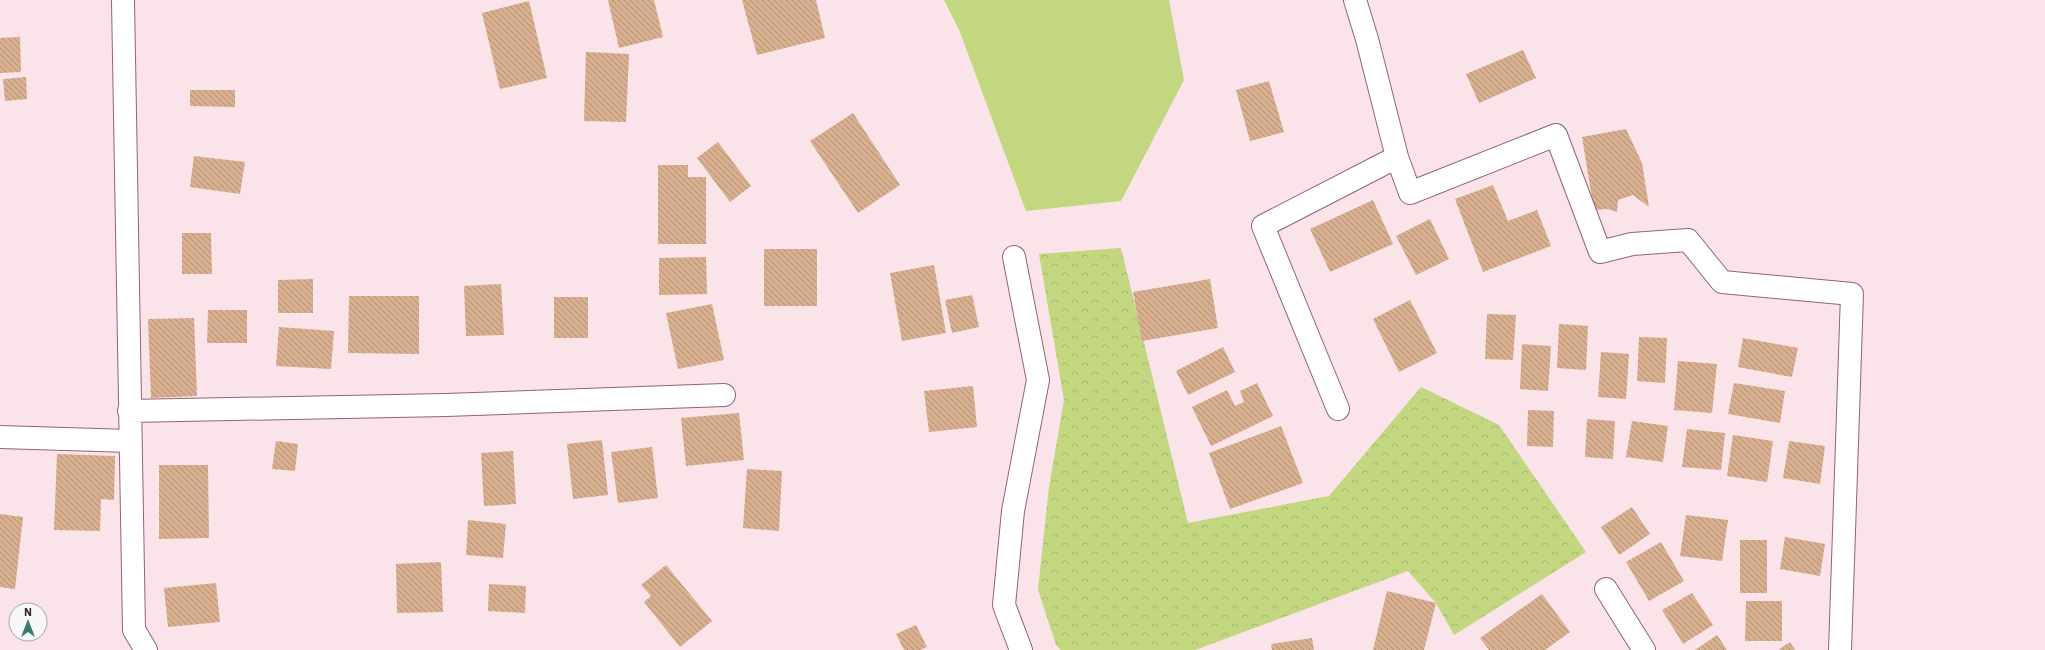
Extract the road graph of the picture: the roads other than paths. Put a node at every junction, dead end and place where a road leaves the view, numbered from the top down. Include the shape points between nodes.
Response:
1 (123, 0) edge
2 (1355, 0) edge
3 (1397, 157) junction
4 (1014, 257) dead end
5 (724, 395) dead end
6 (1338, 409) dead end
7 (129, 411) junction
8 (0, 437) edge
9 (130, 442) junction
10 (1606, 589) dead end
11 (146, 650) edge
12 (1021, 650) edge
13 (1644, 650) edge
14 (1840, 650) edge

1 - 7 street
2 - 3 street
3 - 6 street via 1262,226
3 - 14 street via 1410,193 1556,135 1600,252 1632,244 1688,240 1722,282 1852,294
4 - 12 street via 1038,380 1013,511 1004,605
5 - 7 street via 454,405
7 - 9 street
8 - 9 street
9 - 11 street via 134,630
10 - 13 street

